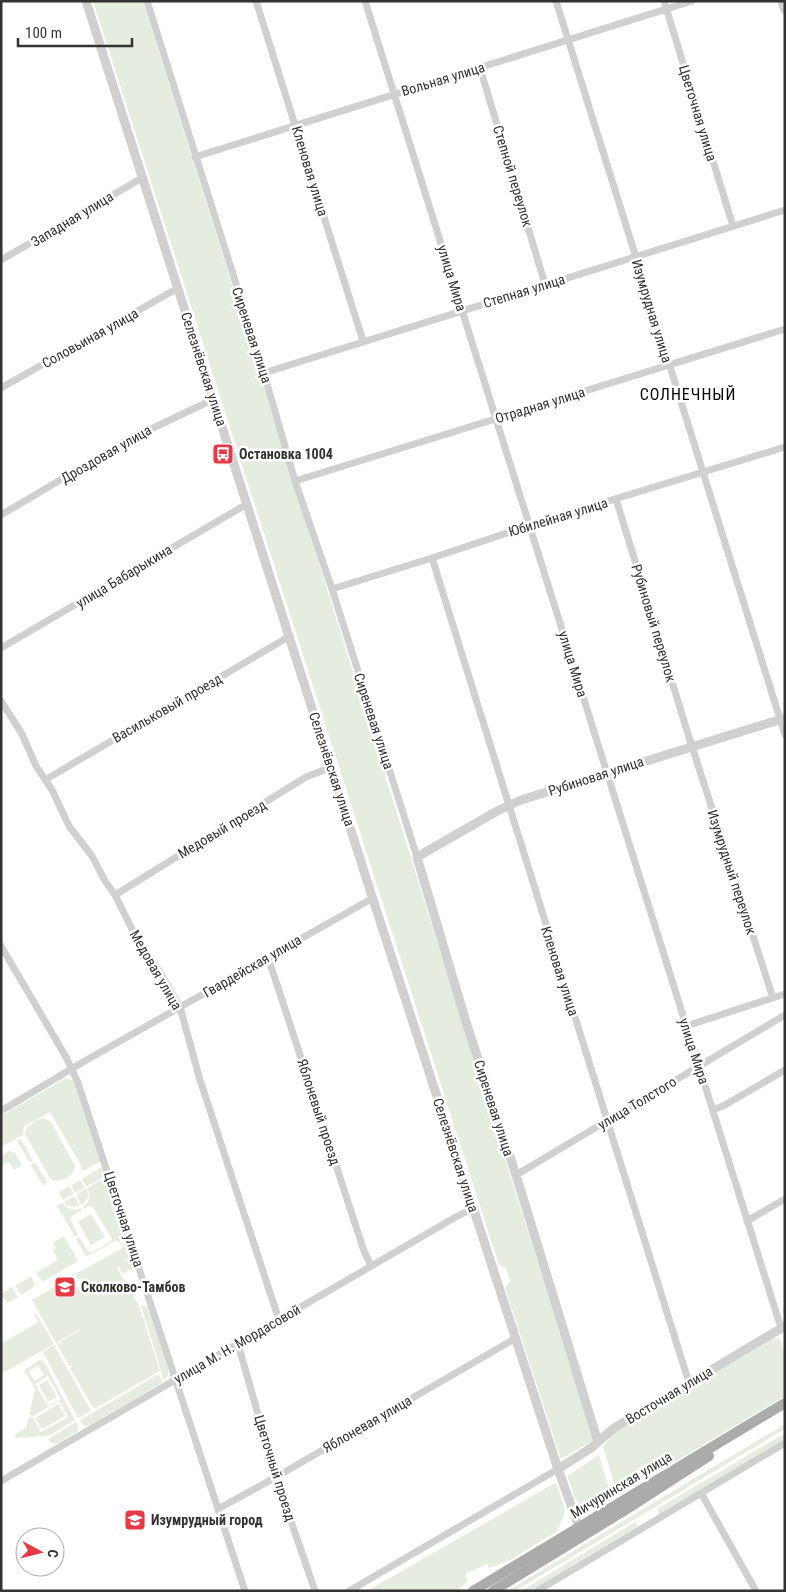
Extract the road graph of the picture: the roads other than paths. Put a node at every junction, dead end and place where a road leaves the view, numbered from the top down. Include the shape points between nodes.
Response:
1 (86, 1) edge
2 (146, 1) edge
3 (256, 1) edge
4 (365, 1) edge
5 (556, 1) edge
6 (664, 1) edge
7 (692, 1) edge
8 (782, 1) edge
9 (667, 10) junction
10 (785, 10) edge
11 (568, 40) junction
12 (480, 68) junction
13 (394, 94) junction
14 (296, 126) junction
15 (195, 157) junction
16 (142, 178) junction
17 (785, 210) edge
18 (734, 226) junction
19 (635, 257) junction
20 (1, 260) edge
21 (546, 284) junction
22 (178, 288) junction
23 (462, 310) junction
24 (785, 328) edge
25 (363, 341) junction
26 (669, 365) junction
27 (264, 373) junction
28 (1, 388) edge
29 (214, 399) junction
30 (495, 418) junction
31 (785, 447) edge
32 (703, 472) junction
33 (295, 481) junction
34 (616, 499) junction
35 (247, 504) junction
36 (1, 515) edge
37 (530, 526) junction
38 (432, 558) junction
39 (332, 588) junction
40 (290, 636) junction
41 (1, 648) edge
42 (1, 701) edge
43 (782, 719) edge
44 (785, 735) edge
45 (692, 746) junction
46 (332, 767) junction
47 (607, 772) junction
48 (45, 780) junction
49 (508, 806) junction
50 (417, 857) junction
51 (115, 895) junction
52 (373, 898) junction
53 (1, 946) edge
54 (268, 957) junction
55 (785, 994) edge
56 (773, 998) junction
57 (180, 1007) junction
58 (785, 1015) edge
59 (686, 1026) junction
60 (699, 1065) junction
61 (72, 1069) junction
62 (785, 1070) edge
63 (713, 1110) junction
64 (1, 1111) edge
65 (606, 1120) junction
66 (516, 1175) junction
67 (785, 1199) edge
68 (473, 1208) junction
69 (747, 1221) junction
70 (371, 1266) junction
71 (279, 1320) junction
72 (783, 1327) edge
73 (516, 1338) junction
74 (238, 1344) junction
75 (176, 1380) junction
76 (689, 1383) junction
77 (785, 1403) edge
78 (785, 1410) edge
79 (598, 1442) junction
80 (785, 1443) edge
81 (558, 1470) junction
82 (276, 1477) junction
83 (1, 1480) edge
84 (701, 1493) junction
85 (218, 1509) junction
86 (580, 1531) junction
87 (245, 1591) edge
88 (315, 1591) edge
89 (349, 1591) edge
90 (473, 1591) edge
91 (493, 1591) edge
92 (537, 1591) edge
93 (756, 1591) edge

1 - 16 street, Селезнёвская улица
2 - 15 street, Сиреневая улица
3 - 14 street, Кленовая улица
4 - 13 street, улица Мира
5 - 11 street, Изумрудная улица
6 - 9 street, Цветочная улица
7 - 9 street, Вольная улица
8 - 10 street
9 - 11 street, Вольная улица
9 - 18 street, Цветочная улица
11 - 12 street, Вольная улица
11 - 19 street, Изумрудная улица
12 - 13 street, Вольная улица
12 - 21 street, Степной переулок
13 - 14 street, Вольная улица
13 - 23 street, улица Мира
14 - 15 street, Вольная улица
14 - 25 street, Кленовая улица
15 - 27 street, Сиреневая улица
16 - 20 street, Западная улица
16 - 22 street, Селезнёвская улица
17 - 18 street, Степная улица
18 - 19 street, Степная улица
19 - 21 street, Степная улица
19 - 26 street, Изумрудная улица
21 - 23 street, Степная улица
22 - 28 street, Соловьиная улица
22 - 29 street, Селезнёвская улица
23 - 25 street, Степная улица
23 - 30 street, улица Мира
24 - 26 street, Отрадная улица
25 - 27 street, Степная улица
26 - 30 street, Отрадная улица
26 - 32 street, Изумрудная улица
27 - 33 street, Сиреневая улица
29 - 35 street, Селезнёвская улица
29 - 36 street, Дроздовая улица via 128,440
30 - 33 street, Отрадная улица
30 - 37 street, улица Мира
31 - 32 street, Юбилейная улица
32 - 34 street, Юбилейная улица
32 - 43 street, Изумрудная улица
33 - 39 street, Сиреневая улица
34 - 37 street, Юбилейная улица
34 - 45 street, Рубиновый переулок
35 - 40 street, Селезнёвская улица
35 - 41 street, улица Бабарыкина
37 - 38 street, Юбилейная улица
37 - 47 street, улица Мира
38 - 39 street, Юбилейная улица
38 - 49 street, Кленовая улица
39 - 50 street, Сиреневая улица
40 - 46 street, Селезнёвская улица
40 - 48 street, Васильковый проезд
42 - 48 street, Медовая улица
43 - 44 street, Изумрудная улица
43 - 45 street, Рубиновая улица
45 - 47 street, Рубиновая улица
45 - 56 street, Изумрудный переулок
46 - 51 street, Медовый проезд via 306,777
46 - 52 street, Селезнёвская улица
47 - 49 street, Рубиновая улица
47 - 59 street, улица Мира
48 - 51 street, Медовая улица via 69,826
49 - 50 street, Рубиновая улица
49 - 65 street, Кленовая улица
50 - 66 street, Сиреневая улица
51 - 57 street, Медовая улица
52 - 54 street, Гвардейская улица
52 - 68 street, Селезнёвская улица
53 - 61 street, Цветочная улица
54 - 57 street, Гвардейская улица
54 - 70 street, Яблоневый проезд
55 - 56 street
56 - 59 street
57 - 61 street, Гвардейская улица
57 - 71 street, Медовая улица via 200,1080
58 - 60 street, улица Толстого
59 - 60 street, улица Мира
60 - 63 street, улица Мира
60 - 65 street, улица Толстого
61 - 64 street, Гвардейская улица
61 - 75 street, Цветочная улица
62 - 63 street
63 - 69 street, улица Мира
65 - 66 street, улица Толстого
65 - 76 street, Кленовая улица
66 - 79 street, Сиреневая улица
67 - 69 street
68 - 70 street, улица М. Н. Мордасовой
68 - 73 street, Селезнёвская улица
69 - 72 street, улица Мира
70 - 71 street, улица М. Н. Мордасовой
71 - 74 street, улица М. Н. Мордасовой
72 - 76 street, Восточная улица
73 - 81 street, Селезнёвская улица
73 - 82 street, Яблоневая улица
74 - 75 street, улица М. Н. Мордасовой
74 - 82 street, Цветочный проезд
75 - 83 street, улица М. Н. Мордасовой
75 - 85 street, Цветочная улица
76 - 79 street, Восточная улица via 614,1428
77 - 86 main road, Мичуринская улица
78 - 86 main road, Мичуринская улица
79 - 81 street, Восточная улица
80 - 84 street
81 - 86 street, Селезнёвская улица
81 - 89 street
82 - 85 street, Яблоневая улица
82 - 88 street, Цветочный проезд
84 - 92 street
84 - 93 street
85 - 87 street, Цветочная улица
86 - 90 main road, Мичуринская улица
86 - 91 main road, Мичуринская улица

